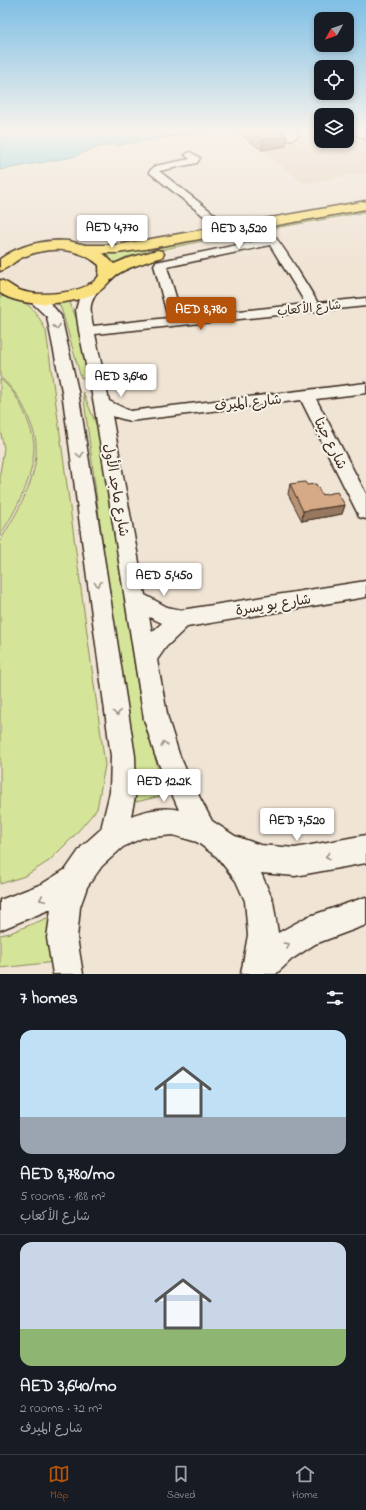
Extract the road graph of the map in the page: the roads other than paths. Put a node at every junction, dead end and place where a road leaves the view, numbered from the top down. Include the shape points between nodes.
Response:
1 (160, 176) edge
2 (366, 205) edge
3 (366, 215) edge
4 (214, 219) junction
5 (241, 227) junction
6 (207, 233) junction
7 (270, 237) junction
8 (86, 250) junction
9 (0, 266) edge
10 (100, 281) junction
11 (3, 289) edge
12 (34, 298) junction
13 (366, 302) edge
14 (314, 307) junction
15 (176, 321) junction
16 (86, 330) junction
17 (366, 388) edge
18 (307, 396) junction
19 (102, 404) junction
20 (130, 416) junction
21 (107, 434) junction
22 (366, 512) edge
23 (366, 589) edge
24 (137, 601) junction
25 (181, 619) junction
26 (147, 656) junction
27 (203, 830) junction
28 (113, 838) junction
29 (227, 847) junction
30 (366, 849) edge
31 (76, 879) junction
32 (366, 911) edge
33 (0, 915) edge
34 (257, 972) edge
35 (68, 974) edge

1 - 4 street
2 - 5 main road
3 - 7 main road
4 - 5 street
4 - 6 street via 212,228
5 - 6 main road
6 - 8 main road via 117,249
7 - 10 main road via 197,245 156,254 130,262
7 - 14 street
7 - 15 street via 160,265
8 - 9 main road via 71,246 37,248 15,255
8 - 10 main road via 100,256 107,264
10 - 12 main road via 77,294
10 - 16 street, شارع ماجد الأول via 86,299 83,310
11 - 12 main road
12 -> 28 street via 54,316 70,390 123,756 123,792
13 - 14 street, شارع الأكعاب
14 - 15 street, شارع الأكعاب
15 - 16 street, شارع الأكعاب
16 - 19 street, شارع ماجد الأول
17 - 18 street, شارع الميرف
18 - 20 street, شارع الميرف
18 - 22 street, شارع جيتا
19 - 20 street, شارع الميرف
19 - 21 street, شارع ماجد الأول
20 - 21 street, شارع الميرف
21 - 24 street, شارع ماجد الأول
23 - 25 street, شارع بو يسرة
24 - 25 street, شارع بو يسرة via 162,614
24 - 26 street, شارع ماجد الأول
25 - 26 street via 158,640
27 -> 26 street, شارع ماجد الأول via 167,755 156,718
27 - 28 street via 173,822 142,824
27 - 29 street
28 - 31 street via 92,856
30 -> 29 street via 295,862 260,859
29 - 34 street via 246,871 258,901 263,935
31 -> 33 street via 51,895
31 - 35 street via 66,908 62,938
34 -> 32 street via 281,948 307,932

